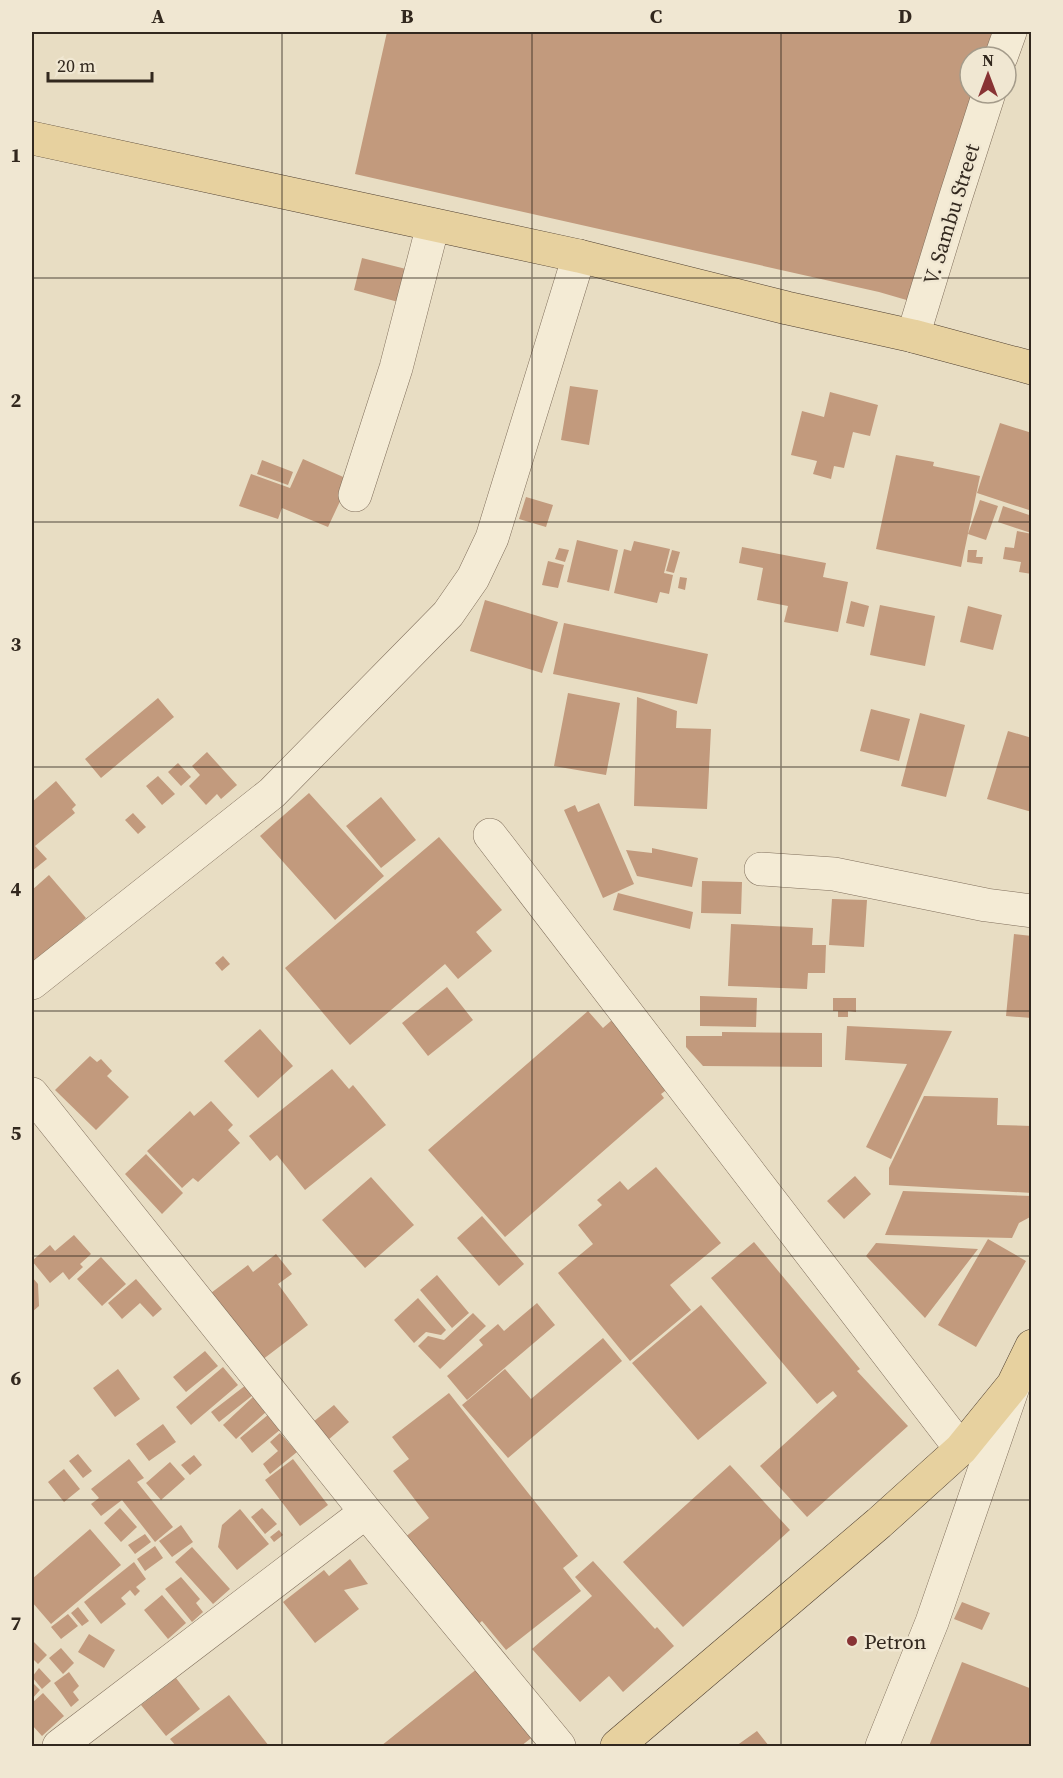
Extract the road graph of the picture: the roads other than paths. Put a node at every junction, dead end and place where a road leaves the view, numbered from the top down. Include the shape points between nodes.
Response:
1 (986, 105) edge
2 (32, 138) edge
3 (434, 225) junction
4 (579, 256) junction
5 (913, 336) junction
6 (1032, 368) edge
7 (355, 495) dead end
8 (490, 835) dead end
9 (761, 869) dead end
10 (1032, 911) edge
11 (32, 983) edge
12 (32, 1094) edge
13 (1032, 1346) edge
14 (1013, 1385) junction
15 (961, 1449) junction
16 (366, 1512) junction
17 (59, 1746) edge
18 (560, 1746) edge
19 (617, 1746) edge
20 (882, 1746) edge

1 - 5 street, V. Sambu Street
2 - 3 main road
3 - 4 main road
3 - 7 street via 396,368
4 - 5 main road
4 - 11 street via 492,538 473,578 448,614 272,793
5 - 6 main road
8 - 15 street
9 - 10 street via 834,874
12 - 16 street
13 - 14 main road
14 - 15 main road
14 - 20 street via 932,1622
15 - 19 main road
16 - 17 street
16 - 18 street

